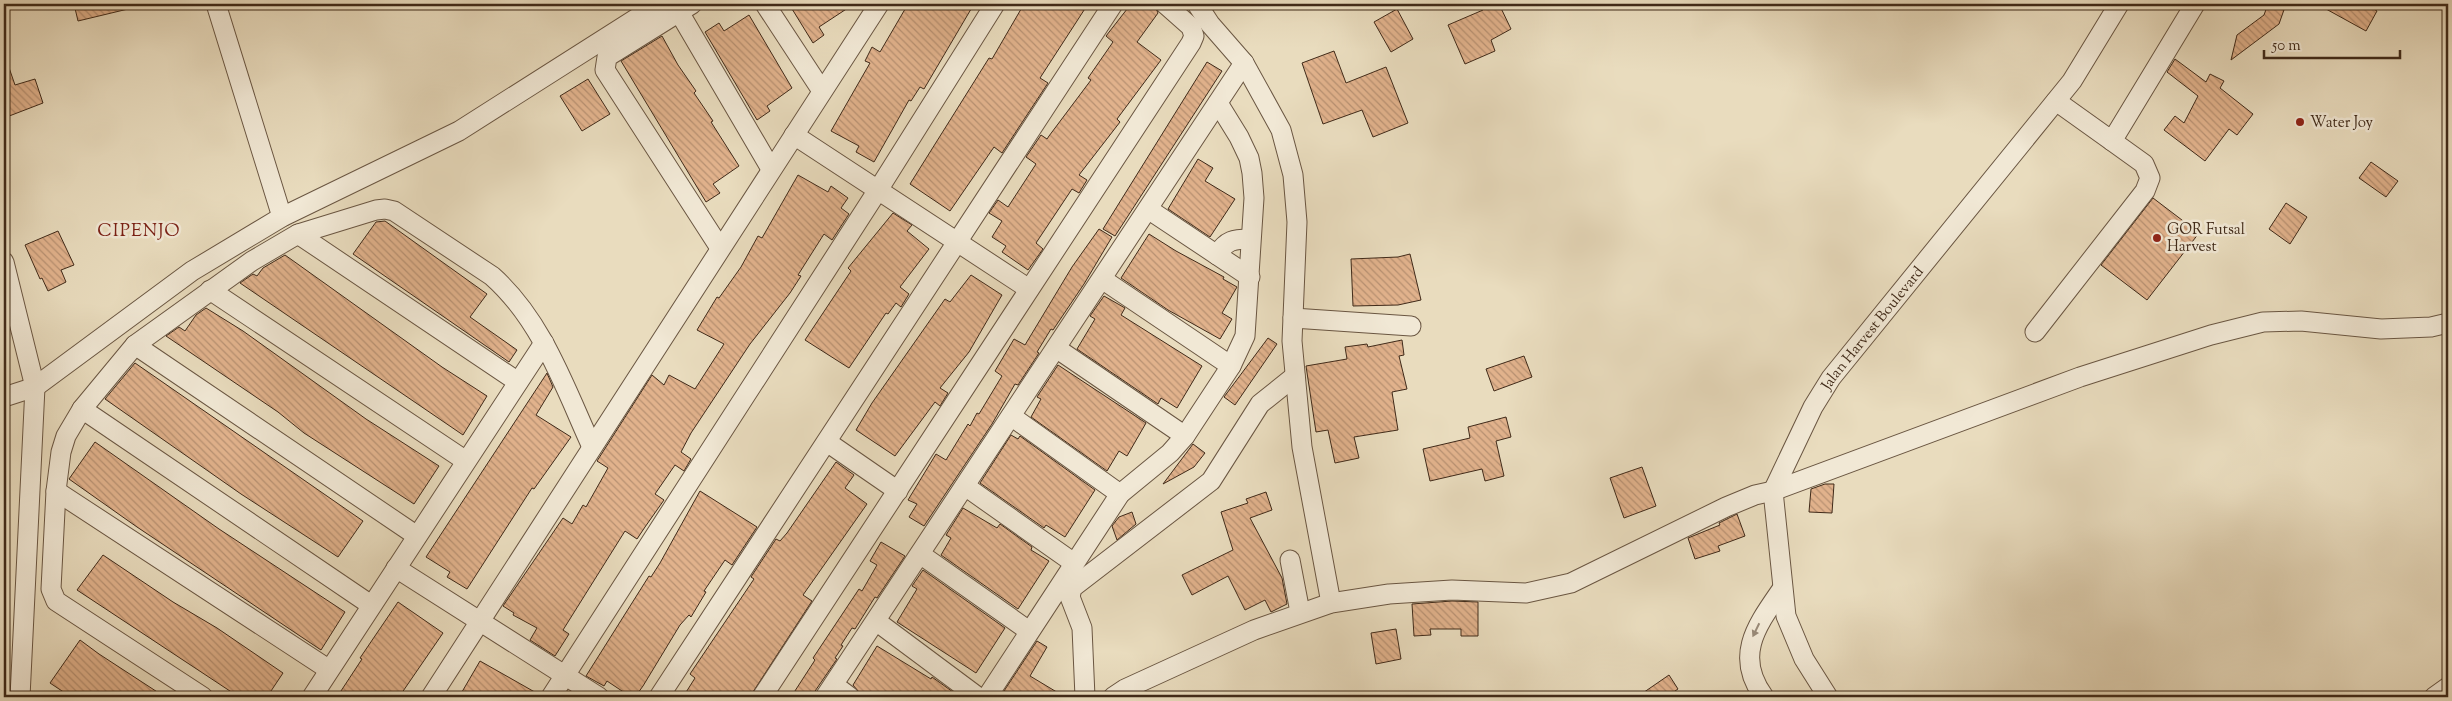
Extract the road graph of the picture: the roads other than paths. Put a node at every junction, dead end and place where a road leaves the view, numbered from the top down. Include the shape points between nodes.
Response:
1 (216, 4) edge
2 (659, 4) edge
3 (765, 4) edge
4 (995, 4) edge
5 (1113, 4) edge
6 (1165, 4) edge
7 (1197, 4) edge
8 (2119, 4) edge
9 (2195, 4) edge
10 (876, 6) edge
11 (685, 8) edge
12 (1244, 63) junction
13 (822, 91) junction
14 (2056, 101) junction
15 (1218, 103) junction
16 (794, 135) junction
17 (2112, 141) junction
18 (771, 169) junction
19 (878, 190) junction
20 (1148, 209) junction
21 (282, 217) junction
22 (298, 234) junction
23 (1250, 240) junction
24 (957, 242) junction
25 (720, 248) junction
26 (1217, 255) junction
27 (4, 262) edge
28 (1250, 277) junction
29 (1102, 279) junction
30 (1029, 289) junction
31 (210, 290) junction
32 (1293, 318) junction
33 (2448, 323) edge
34 (1411, 326) dead end
35 (2035, 332) dead end
36 (544, 343) junction
37 (135, 345) junction
38 (1056, 348) junction
39 (1231, 366) junction
40 (1295, 376) junction
41 (518, 382) junction
42 (35, 387) junction
43 (4, 397) edge
44 (82, 410) junction
45 (1011, 416) junction
46 (1185, 436) junction
47 (827, 442) junction
48 (592, 447) junction
49 (466, 461) junction
50 (965, 486) junction
51 (56, 491) junction
52 (898, 491) junction
53 (1764, 493) junction
54 (1120, 494) junction
55 (417, 536) junction
56 (920, 554) junction
57 (1290, 560) dead end
58 (1074, 563) junction
59 (396, 568) junction
60 (1782, 589) junction
61 (1331, 603) junction
62 (371, 605) junction
63 (1300, 612) junction
64 (876, 621) junction
65 (480, 622) junction
66 (1030, 631) junction
67 (328, 669) junction
68 (564, 675) junction
69 (2448, 687) edge
70 (830, 691) edge
71 (20, 697) edge
72 (203, 697) edge
73 (312, 697) edge
74 (431, 697) edge
75 (551, 697) edge
76 (599, 697) edge
77 (659, 697) edge
78 (762, 697) edge
79 (850, 697) edge
80 (978, 697) edge
81 (987, 697) edge
82 (1085, 697) edge
83 (1113, 697) edge
84 (1764, 697) edge
85 (1828, 697) edge
86 (2434, 697) edge

1 - 21 street
2 - 21 street via 460,131
3 - 13 street
4 - 19 street
5 - 24 street
6 - 30 street via 1191,27 1194,36
7 - 12 street
8 - 14 street, Jalan Harvest Boulevard via 2072,81
9 - 17 street
10 - 13 street
11 - 18 street
11 - 25 street via 607,57 605,70
12 - 15 street
12 - 32 street via 1282,130 1293,175 1297,222
13 - 16 street
14 - 17 street
14 - 53 street, Jalan Harvest Boulevard via 1831,378
15 - 20 street
15 - 23 street via 1249,158 1254,198
16 - 18 street
16 - 19 street
17 - 35 street via 2144,164 2150,178 2145,191
18 - 25 street
19 - 24 street
19 - 68 street
20 - 26 street
20 - 29 street
21 - 42 street via 192,271
22 - 31 street
22 - 36 street via 376,210 394,212 492,276 504,287
22 - 41 street
23 - 26 street via 1233,239 1222,246
23 - 28 street
24 - 30 street
24 - 47 street
25 - 48 street
26 - 28 street
27 - 42 street
28 - 39 street via 1245,336
29 - 38 street
29 - 39 street
30 - 52 street
31 - 37 street
31 - 49 street
32 - 34 street
32 - 40 street
33 - 53 street via 2380,330 2317,322 2264,322 2211,335 2080,377
36 - 41 street
36 - 48 street
37 - 44 street
37 - 55 street
38 - 45 street
38 - 46 street
39 - 46 street
40 - 61 street via 1302,447
40 - 82 street via 1260,404 1211,481 1072,588 1070,597 1082,628
41 - 49 street
42 - 43 street
42 - 71 street
44 - 51 street via 66,436
44 - 62 street
45 - 50 street
45 - 54 street
46 - 54 street via 1170,453
47 - 52 street
47 - 77 street
48 - 65 street
49 - 55 street
50 - 56 street
50 - 58 street
51 - 67 street
51 - 72 street via 51,588 56,601
52 - 78 street
53 - 60 street
53 - 61 street via 1726,507 1571,583 1526,593 1452,590 1389,594
54 - 58 street
55 - 59 street
56 - 64 street
56 - 66 street
57 - 63 street
58 - 66 street
59 - 62 street
59 - 65 street
60 -> 84 street via 1758,624 1749,654 1752,672
60 - 85 street via 1794,639
61 - 63 street
62 - 67 street
63 - 83 street via 1185,661
64 - 70 street
64 - 80 street
65 - 68 street
65 - 74 street
66 - 81 street
67 - 73 street
68 - 75 street
68 - 76 street
69 - 86 street
70 - 79 street

